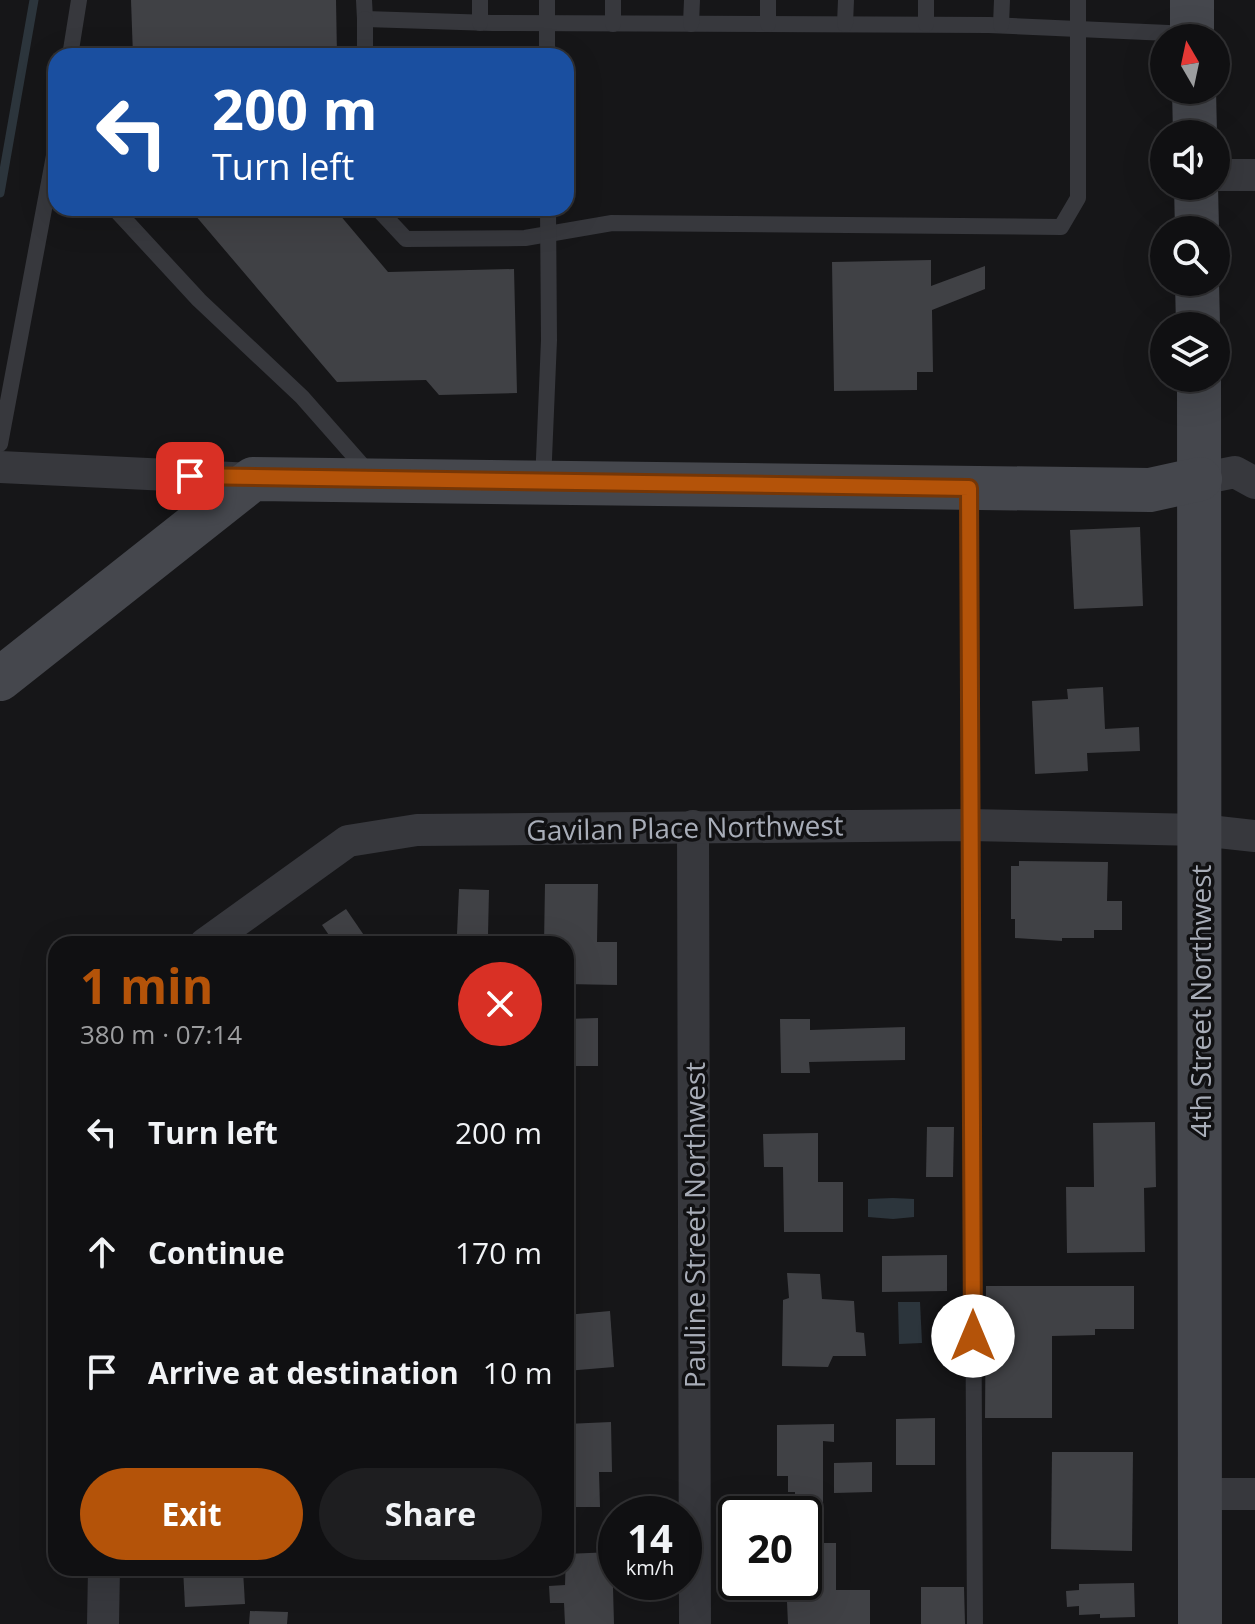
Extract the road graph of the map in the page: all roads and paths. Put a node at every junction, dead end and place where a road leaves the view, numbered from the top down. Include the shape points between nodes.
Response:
1 (79, 0) edge
2 (364, 0) edge
3 (480, 0) edge
4 (547, 0) edge
5 (613, 0) edge
6 (692, 0) edge
7 (768, 0) edge
8 (846, 0) edge
9 (926, 0) edge
10 (1002, 0) edge
11 (1078, 0) edge
12 (365, 19) junction
13 (480, 23) junction
14 (547, 23) junction
15 (613, 24) junction
16 (691, 24) junction
17 (768, 24) junction
18 (845, 24) junction
19 (926, 24) junction
20 (1001, 25) junction
21 (1150, 25) edge
22 (1078, 28) junction
23 (71, 48) edge
24 (365, 48) edge
25 (547, 48) edge
26 (1230, 175) edge
27 (1255, 175) edge
28 (48, 188) edge
29 (121, 216) edge
30 (384, 216) edge
31 (548, 216) edge
32 (548, 234) junction
33 (1199, 392) edge
34 (0, 444) edge
35 (0, 467) edge
36 (253, 479) junction
37 (1200, 479) junction
38 (375, 481) junction
39 (543, 482) junction
40 (1255, 483) edge
41 (969, 488) junction
42 (0, 679) edge
43 (969, 825) junction
44 (693, 826) junction
45 (1200, 830) junction
46 (1255, 836) edge
47 (216, 936) edge
48 (1201, 1494) junction
49 (1255, 1494) edge
50 (104, 1576) edge
51 (103, 1624) edge
52 (695, 1624) edge
53 (975, 1624) edge
54 (1200, 1624) edge

1 - 23 lane
2 - 12 lane
3 - 13 lane
4 - 14 lane
5 - 15 lane
6 - 16 lane
7 - 17 lane
8 - 18 lane
9 - 19 lane
10 - 20 lane
11 - 22 lane
12 - 13 lane
12 - 24 lane
13 - 14 lane
14 - 15 lane
14 - 25 lane
15 - 16 lane
16 - 17 lane
17 - 18 lane
18 - 19 lane
19 - 20 lane
20 - 22 lane
21 - 22 lane
22 - 32 lane via 1078,198 1061,227 612,223
26 - 27 street
28 - 34 lane
29 - 38 lane via 199,300 302,397
30 - 32 lane via 406,239
31 - 32 lane
32 - 39 lane
33 - 37 main road, 4th Street Northwest
35 - 36 street
36 - 38 main road
36 - 42 main road
37 - 40 street via 1235,472
37 - 41 main road via 1150,490
37 - 45 main road, 4th Street Northwest
38 - 39 main road
39 - 41 main road
41 - 43 lane
43 - 44 street, Gavilan Place Northwest
43 - 45 street, Gavilan Place Northwest
43 - 53 lane
44 - 47 street, Gavilan Place Northwest via 417,830 348,841
44 - 52 street, Pauline Street Northwest
45 - 46 street, Gavilan Place Northwest
45 - 48 main road, 4th Street Northwest
48 - 49 street
48 - 54 main road, 4th Street Northwest
50 - 51 street

